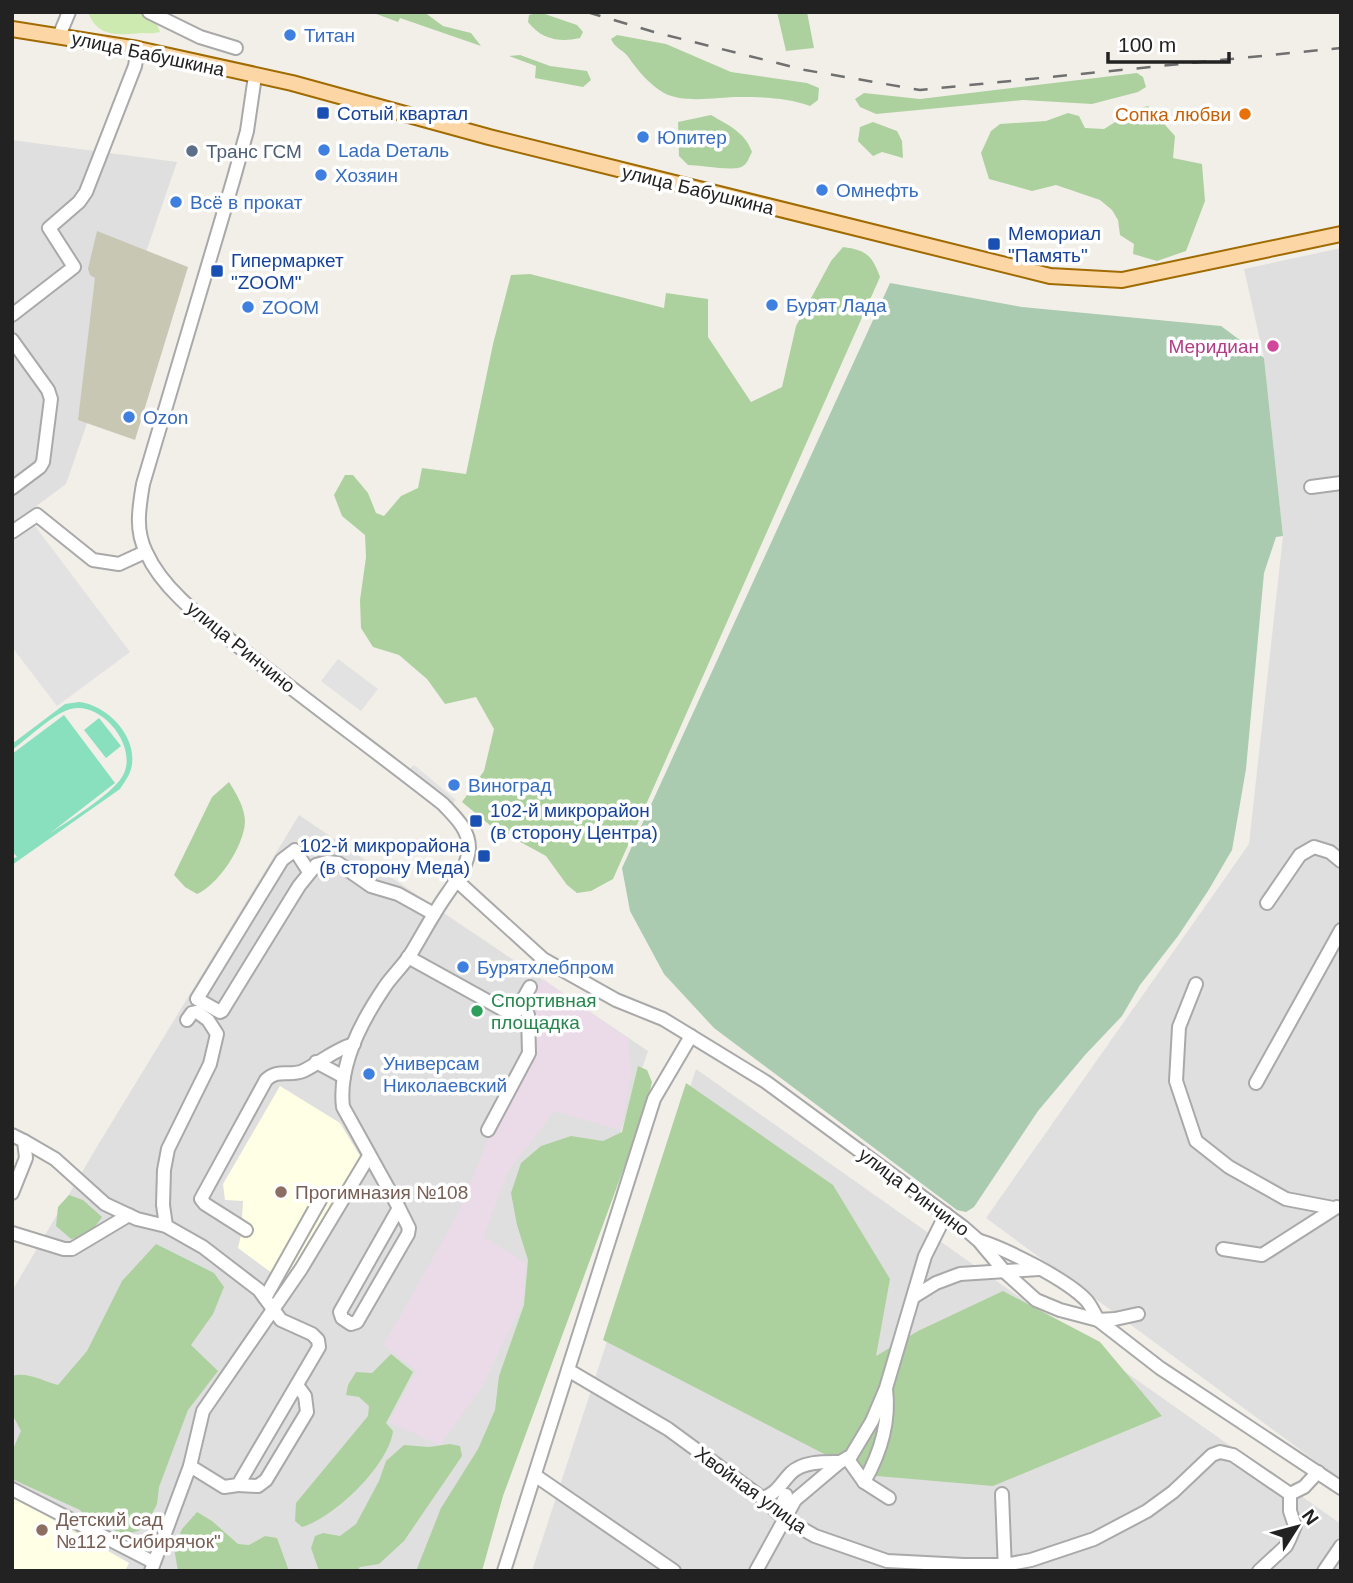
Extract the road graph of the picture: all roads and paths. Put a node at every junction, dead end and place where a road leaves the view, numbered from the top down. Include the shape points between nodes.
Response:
1 (69, 12) edge
2 (149, 12) edge
3 (12, 29) edge
4 (59, 36) junction
5 (236, 48) dead end
6 (138, 50) junction
7 (255, 76) junction
8 (1341, 234) edge
9 (12, 315) edge
10 (12, 340) edge
11 (1341, 484) edge
12 (1311, 487) dead end
13 (12, 488) edge
14 (12, 532) edge
15 (145, 552) junction
16 (1341, 861) edge
17 (309, 872) junction
18 (456, 880) junction
19 (1266, 903) dead end
20 (434, 914) junction
21 (1341, 930) edge
22 (408, 957) junction
23 (1196, 984) dead end
24 (530, 987) dead end
25 (522, 1000) junction
26 (187, 1020) dead end
27 (691, 1036) junction
28 (354, 1044) junction
29 (316, 1062) junction
30 (344, 1077) junction
31 (1256, 1083) dead end
32 (488, 1130) dead end
33 (18, 1138) edge
34 (369, 1156) junction
35 (12, 1193) edge
36 (320, 1200) dead end
37 (1337, 1207) edge
38 (399, 1208) junction
39 (946, 1214) junction
40 (129, 1215) junction
41 (166, 1226) junction
42 (246, 1230) dead end
43 (12, 1233) edge
44 (979, 1241) junction
45 (1223, 1249) dead end
46 (1039, 1269) junction
47 (1004, 1272) junction
48 (915, 1296) junction
49 (270, 1303) junction
50 (1138, 1314) dead end
51 (1098, 1320) junction
52 (568, 1370) junction
53 (297, 1385) junction
54 (886, 1388) junction
55 (844, 1460) junction
56 (190, 1465) junction
57 (1318, 1472) junction
58 (536, 1476) junction
59 (864, 1482) junction
60 (238, 1485) junction
61 (785, 1488) junction
62 (1341, 1488) edge
63 (12, 1489) edge
64 (1002, 1494) dead end
65 (1290, 1494) junction
66 (762, 1498) junction
67 (889, 1498) dead end
68 (783, 1515) junction
69 (1341, 1546) edge
70 (152, 1567) edge
71 (1005, 1568) edge
72 (504, 1571) edge
73 (674, 1571) edge
74 (756, 1571) edge
75 (1259, 1571) edge
76 (1324, 1571) edge

1 - 4 street
2 - 5 street via 200,37
3 - 4 main road, улица Бабушкина
4 - 6 main road, улица Бабушкина
6 - 7 main road, улица Бабушкина
6 - 9 street via 86,192 49,228 74,267
7 - 8 main road, улица Бабушкина via 1050,276 1122,280
7 - 15 street, улица Ринчино via 244,144 143,484 138,512
10 - 13 street via 51,399 43,462
11 - 12 street
14 - 15 street via 37,514 93,560 119,564
15 - 18 street, улица Ринчино via 175,593 456,818 469,846
16 - 19 street via 1314,847 1300,855
17 - 17 street via 295,850 282,860 197,999 222,1011
17 - 20 street via 327,862 338,863 371,886 398,894
18 - 20 street
18 - 27 street, улица Ринчино via 542,959
20 - 22 street
21 - 31 street
22 - 25 street via 511,1014
22 - 28 street via 384,988
23 - 37 street via 1179,1027 1176,1081 1196,1141 1229,1167 1286,1199
24 - 25 street
25 - 32 street via 528,1015 529,1053
26 - 41 street via 197,1012 217,1034 210,1064 169,1149 164,1170
27 - 39 street, улица Ринчино via 766,1082
27 - 52 street via 654,1099
28 - 29 street
28 - 30 street
29 - 30 street
29 - 42 street via 301,1072 272,1074 266,1080 203,1192 205,1204
30 - 34 street via 343,1107
33 - 35 street via 26,1158
33 - 40 street via 55,1159 105,1204
34 - 38 street
34 - 49 street via 301,1269
36 - 49 street
37 - 45 street via 1262,1255
38 - 38 street via 408,1234 357,1322 351,1324 340,1312
39 - 44 street, улица Ринчино
39 - 48 street via 925,1256
40 - 41 street
40 - 43 street via 72,1249
41 - 49 street via 203,1247
44 - 46 street
44 - 47 street, улица Ринчино
46 - 47 street
46 - 51 street via 1087,1301
47 - 48 street via 960,1274
47 - 51 street, улица Ринчино via 1036,1300
48 - 54 street
49 - 53 street via 286,1323 312,1334 319,1343
49 - 56 street via 203,1412
50 - 51 street
51 - 57 street, улица Ринчино via 1160,1368
52 - 58 street
52 - 66 street, Хвойная улица via 668,1429
53 - 60 street
53 - 60 street via 307,1412 266,1480 258,1486
54 - 55 street via 872,1421
54 - 59 street via 883,1434 876,1462
55 - 59 street
55 - 61 street via 802,1466 793,1471
55 - 68 street
56 - 60 street via 224,1487
56 - 70 street
57 - 62 street, улица Ринчино
57 - 65 street
58 - 72 street
58 - 73 street
59 - 67 street
61 - 66 street
61 - 68 street
63 - 70 street
64 - 71 street
65 - 71 street, Хвойная улица via 1233,1455 1220,1452 1147,1511 1094,1539
65 - 75 street via 1295,1526 1286,1546
66 - 68 street, Хвойная улица
68 - 71 street, Хвойная улица via 815,1536 887,1561
68 - 74 street
69 - 76 street

